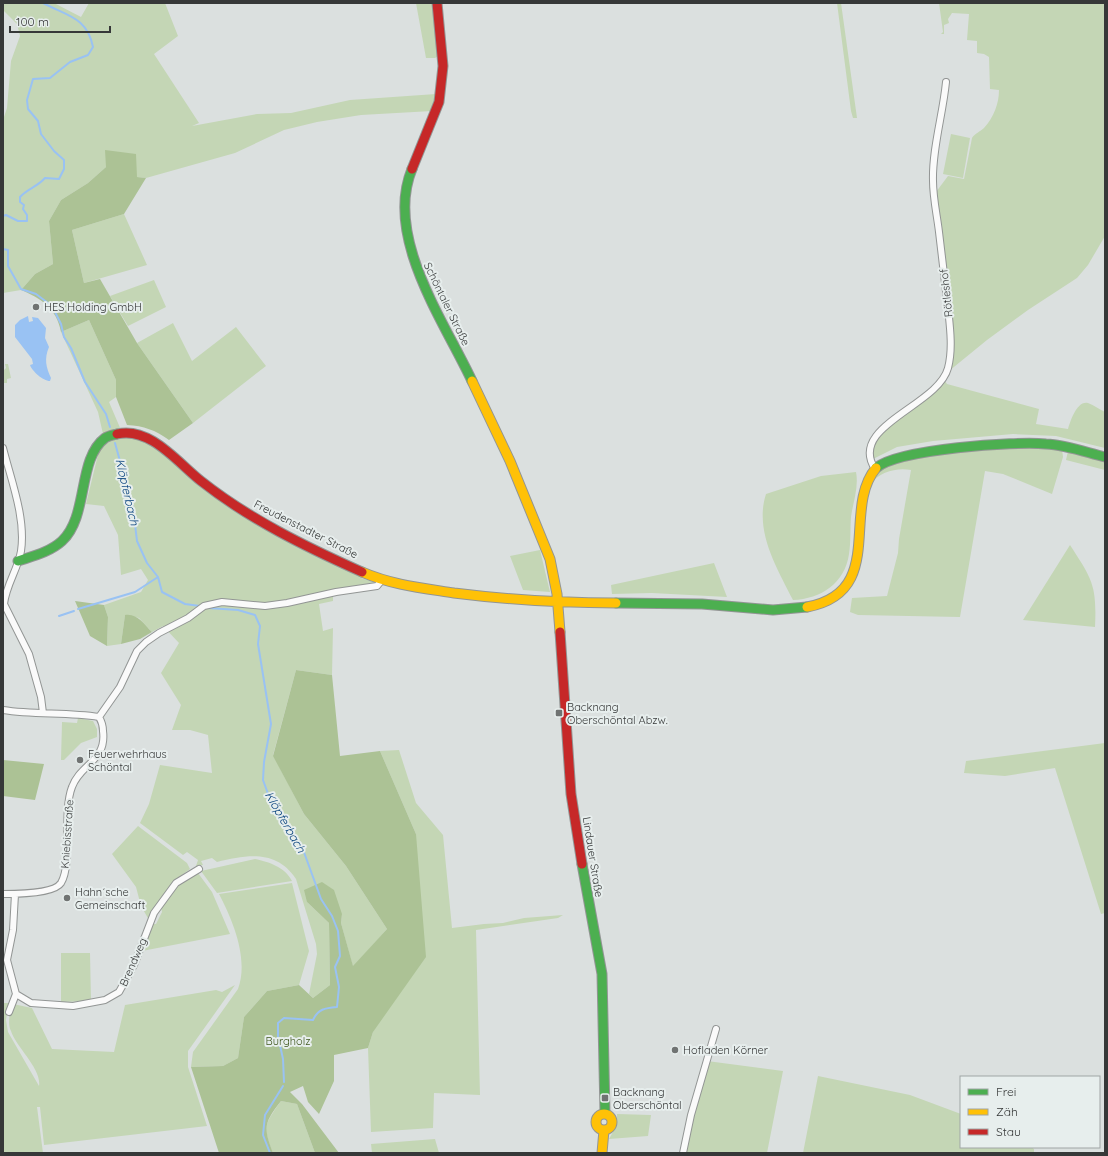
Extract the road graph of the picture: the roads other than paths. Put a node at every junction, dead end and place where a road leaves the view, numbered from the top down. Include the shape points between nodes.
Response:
1 (437, 3) edge
2 (946, 82) dead end
3 (3, 448) edge
4 (1105, 457) edge
5 (876, 469) junction
6 (18, 561) junction
7 (382, 580) junction
8 (557, 603) junction
9 (3, 710) edge
10 (43, 713) junction
11 (99, 717) junction
12 (199, 869) dead end
13 (3, 894) edge
14 (15, 894) junction
15 (16, 994) junction
16 (9, 1012) dead end
17 (716, 1029) dead end
18 (602, 1153) edge
19 (683, 1153) edge

1 - 8 street, Schöntaler Straße via 443,66 440,102 407,180 404,195 405,228 419,275 478,393 547,548
2 - 5 street, Rötleshof via 933,180 950,329 948,368 943,380 932,392 894,418 880,432 870,453 871,463
3 - 6 street via 20,516 22,533
4 - 5 street via 1068,447 1006,442 905,455 892,458
5 - 8 street, Freudenstadter Straße via 868,482 865,496 856,568 848,584 825,602 795,609 670,603
6 - 7 street, Freudenstadter Straße via 56,546 65,539 74,524 98,443 109,436 135,434 149,439 240,509 287,536
6 - 10 street via 4,604 29,654
7 - 8 street, Freudenstadter Straße via 397,585 495,598
7 - 11 street via 377,586 287,603 265,606 222,602 204,606 155,636 137,651 120,687
8 - 18 street, Lindauer Straße via 571,794 589,911 602,974 605,1113 599,1115 596,1121 598,1127 604,1130
9 - 10 street
10 - 11 street
11 - 14 street, Kniebisstraße via 102,722 103,749 72,785 68,800 65,871 61,884 53,889
12 - 15 street, Brendweg via 176,883 154,913 134,965 119,992 105,1000 73,1006 31,1004
13 - 14 street, Kniebisstraße
14 - 15 street via 13,930 7,960
15 - 16 street
17 - 19 street via 691,1114

